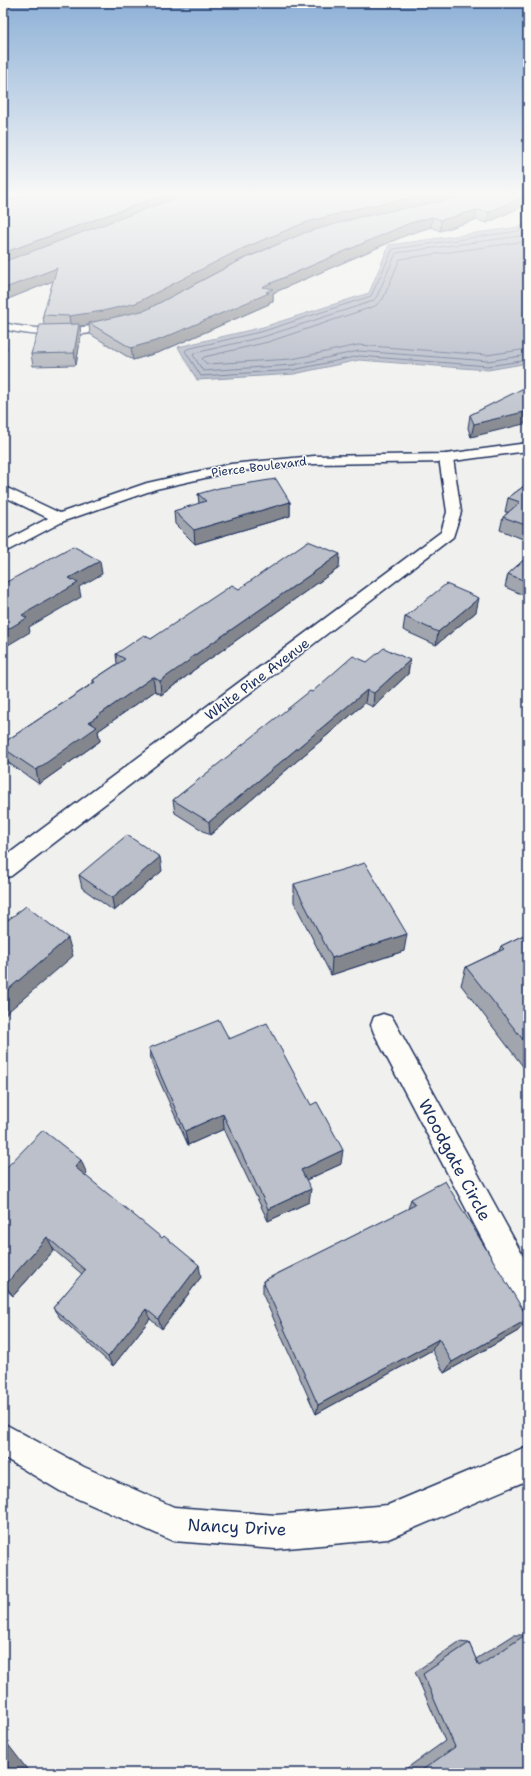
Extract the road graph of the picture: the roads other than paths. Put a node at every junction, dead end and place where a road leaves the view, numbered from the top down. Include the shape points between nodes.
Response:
1 (130, 322) edge
2 (3, 326) edge
3 (528, 447) edge
4 (446, 458) junction
5 (3, 490) edge
6 (60, 518) junction
7 (3, 548) edge
8 (3, 870) edge
9 (383, 1025) dead end
10 (528, 1295) edge
11 (3, 1439) edge
12 (528, 1463) edge

1 - 2 street via 73,333 36,332
3 - 4 street, Pierce Boulevard
4 - 6 street, Pierce Boulevard via 314,460 231,468 152,486
4 - 8 street, White Pine Avenue via 454,512 448,534
5 - 6 street
6 - 7 street, Pierce Boulevard
9 - 10 street, Woodgate Circle
11 - 12 street, Nancy Drive via 72,1479 173,1524 276,1532 388,1522

